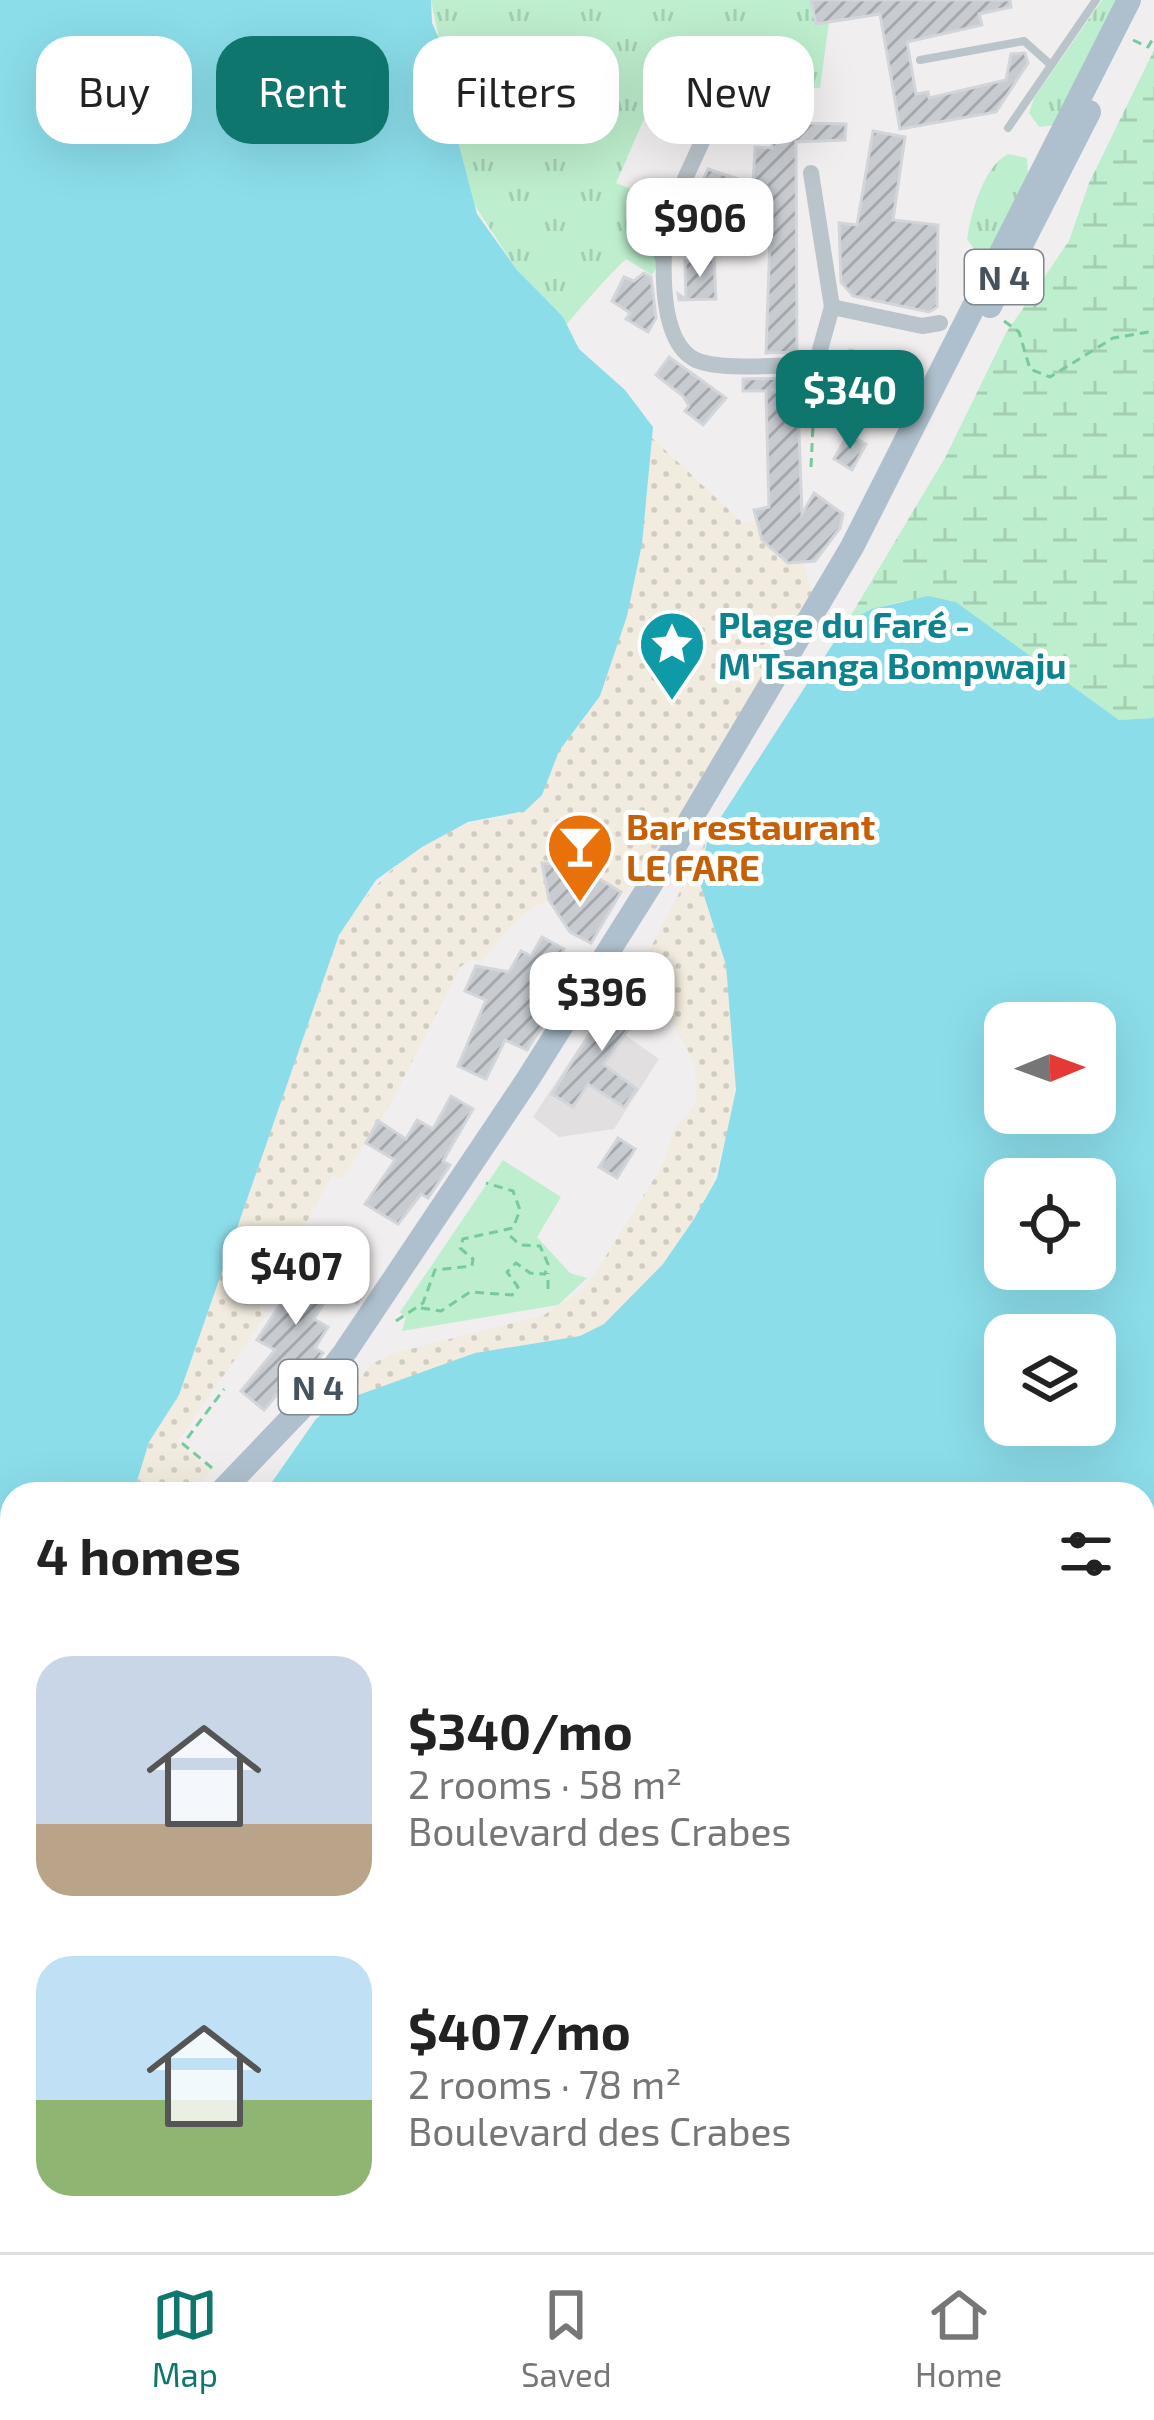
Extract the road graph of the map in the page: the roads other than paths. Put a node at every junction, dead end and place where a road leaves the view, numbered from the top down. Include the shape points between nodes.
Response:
1 (1096, 0) edge
2 (1129, 0) edge
3 (1146, 0) edge
4 (920, 60) dead end
5 (1051, 65) junction
6 (1008, 128) dead end
7 (701, 144) edge
8 (811, 173) dead end
9 (832, 307) junction
10 (940, 323) dead end
11 (852, 547) junction
12 (220, 1482) edge

1 - 5 lane
2 - 11 main road, N 4
3 - 11 main road, N 4 via 907,463
4 - 5 lane via 1024,41
5 - 6 lane
7 - 9 street via 679,193 669,194 665,298 677,344 698,361 816,364
8 - 9 street
9 - 10 street
11 - 12 main road, N 4 via 577,1005 461,1181 305,1404

